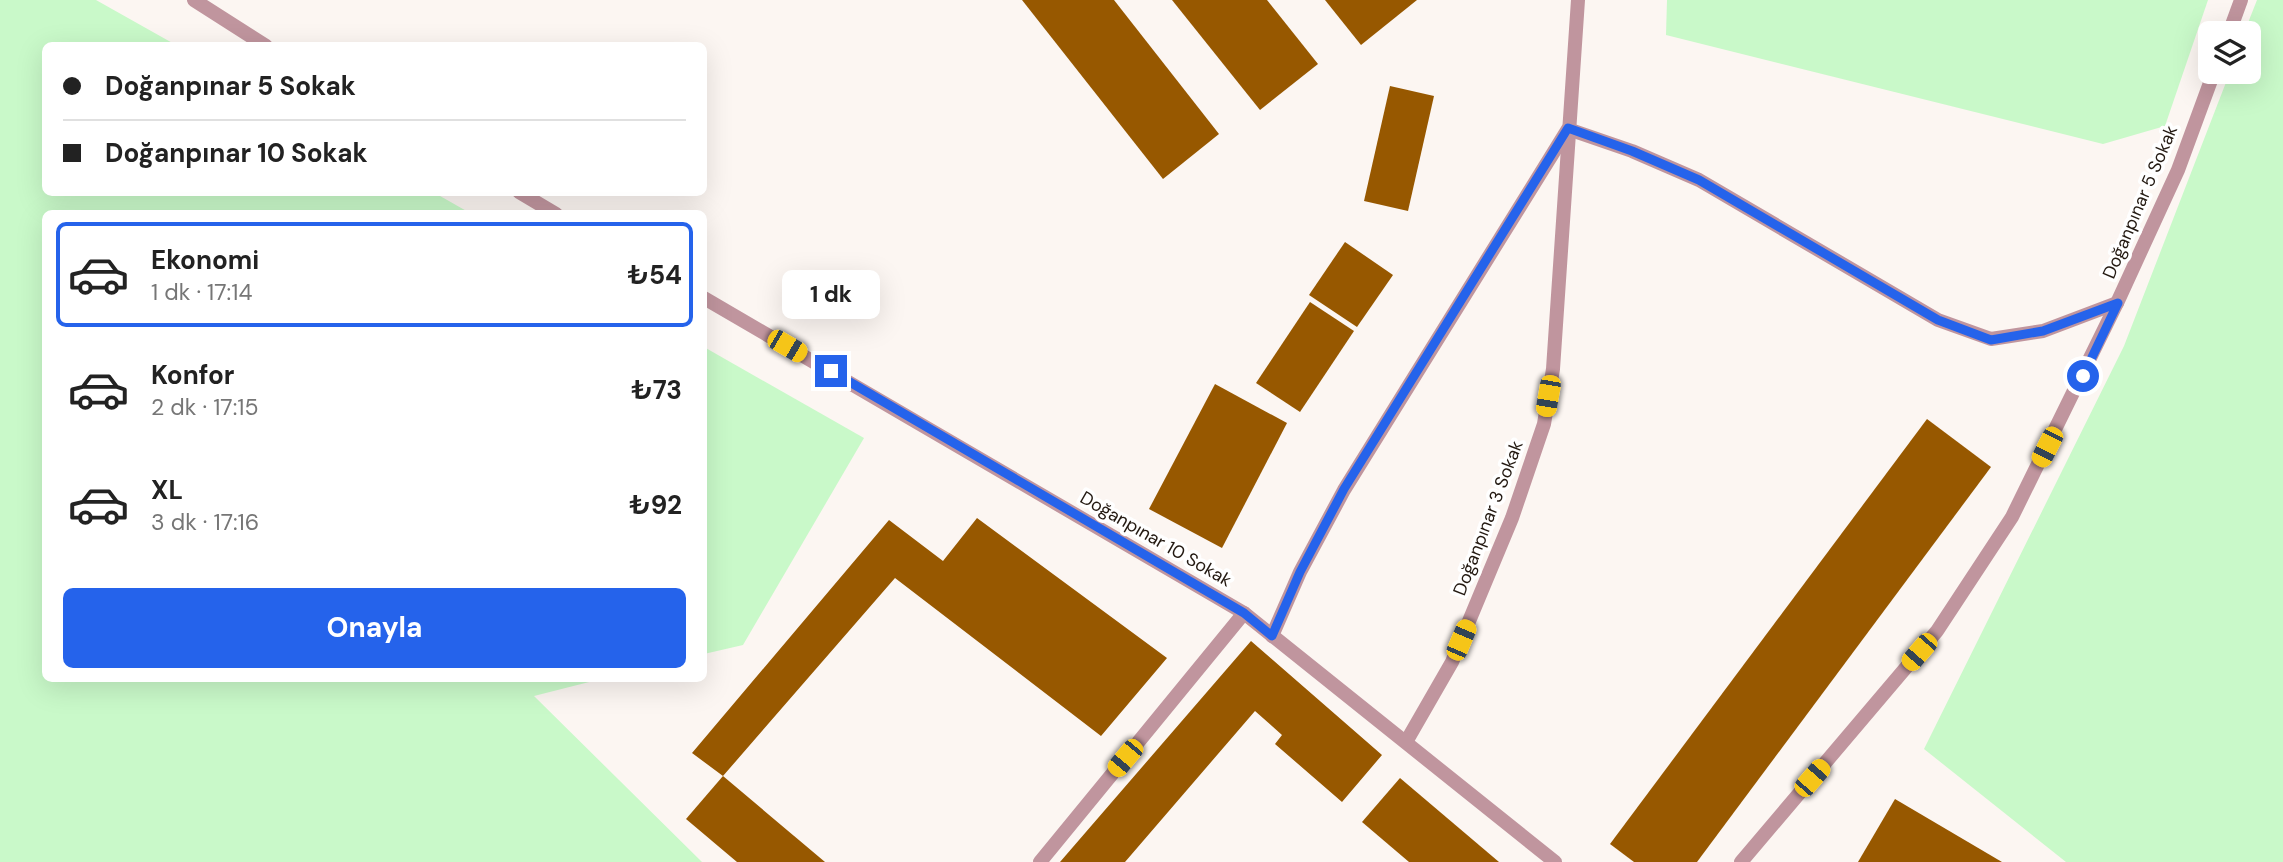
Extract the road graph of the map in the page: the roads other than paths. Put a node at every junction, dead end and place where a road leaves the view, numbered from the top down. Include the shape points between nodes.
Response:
1 (194, 0) edge
2 (1578, 0) edge
3 (2241, 0) edge
4 (2233, 21) edge
5 (261, 42) edge
6 (2210, 84) edge
7 (1568, 128) junction
8 (526, 196) edge
9 (549, 210) edge
10 (707, 300) edge
11 (2118, 303) junction
12 (1244, 613) junction
13 (1272, 636) junction
14 (1406, 742) junction
15 (1040, 862) edge
16 (1555, 862) edge
17 (1741, 862) edge

1 - 5 lane
2 - 7 lane, Doğanpınar 3 Sokak
3 - 4 lane
6 - 11 lane, Doğanpınar 5 Sokak via 2178,170
7 - 11 lane via 1699,180 1938,320 1991,340 2043,331
7 - 13 lane via 1344,489
7 - 14 lane, Doğanpınar 3 Sokak via 1553,369 1544,424 1512,518 1452,662
8 - 9 lane
10 - 12 lane, Doğanpınar 10 Sokak
11 - 17 lane, Doğanpınar 5 Sokak via 2012,517 1937,631
12 - 13 lane, Doğanpınar 10 Sokak
12 - 15 lane
13 - 14 lane, Doğanpınar 10 Sokak
14 - 16 lane, Doğanpınar 10 Sokak

